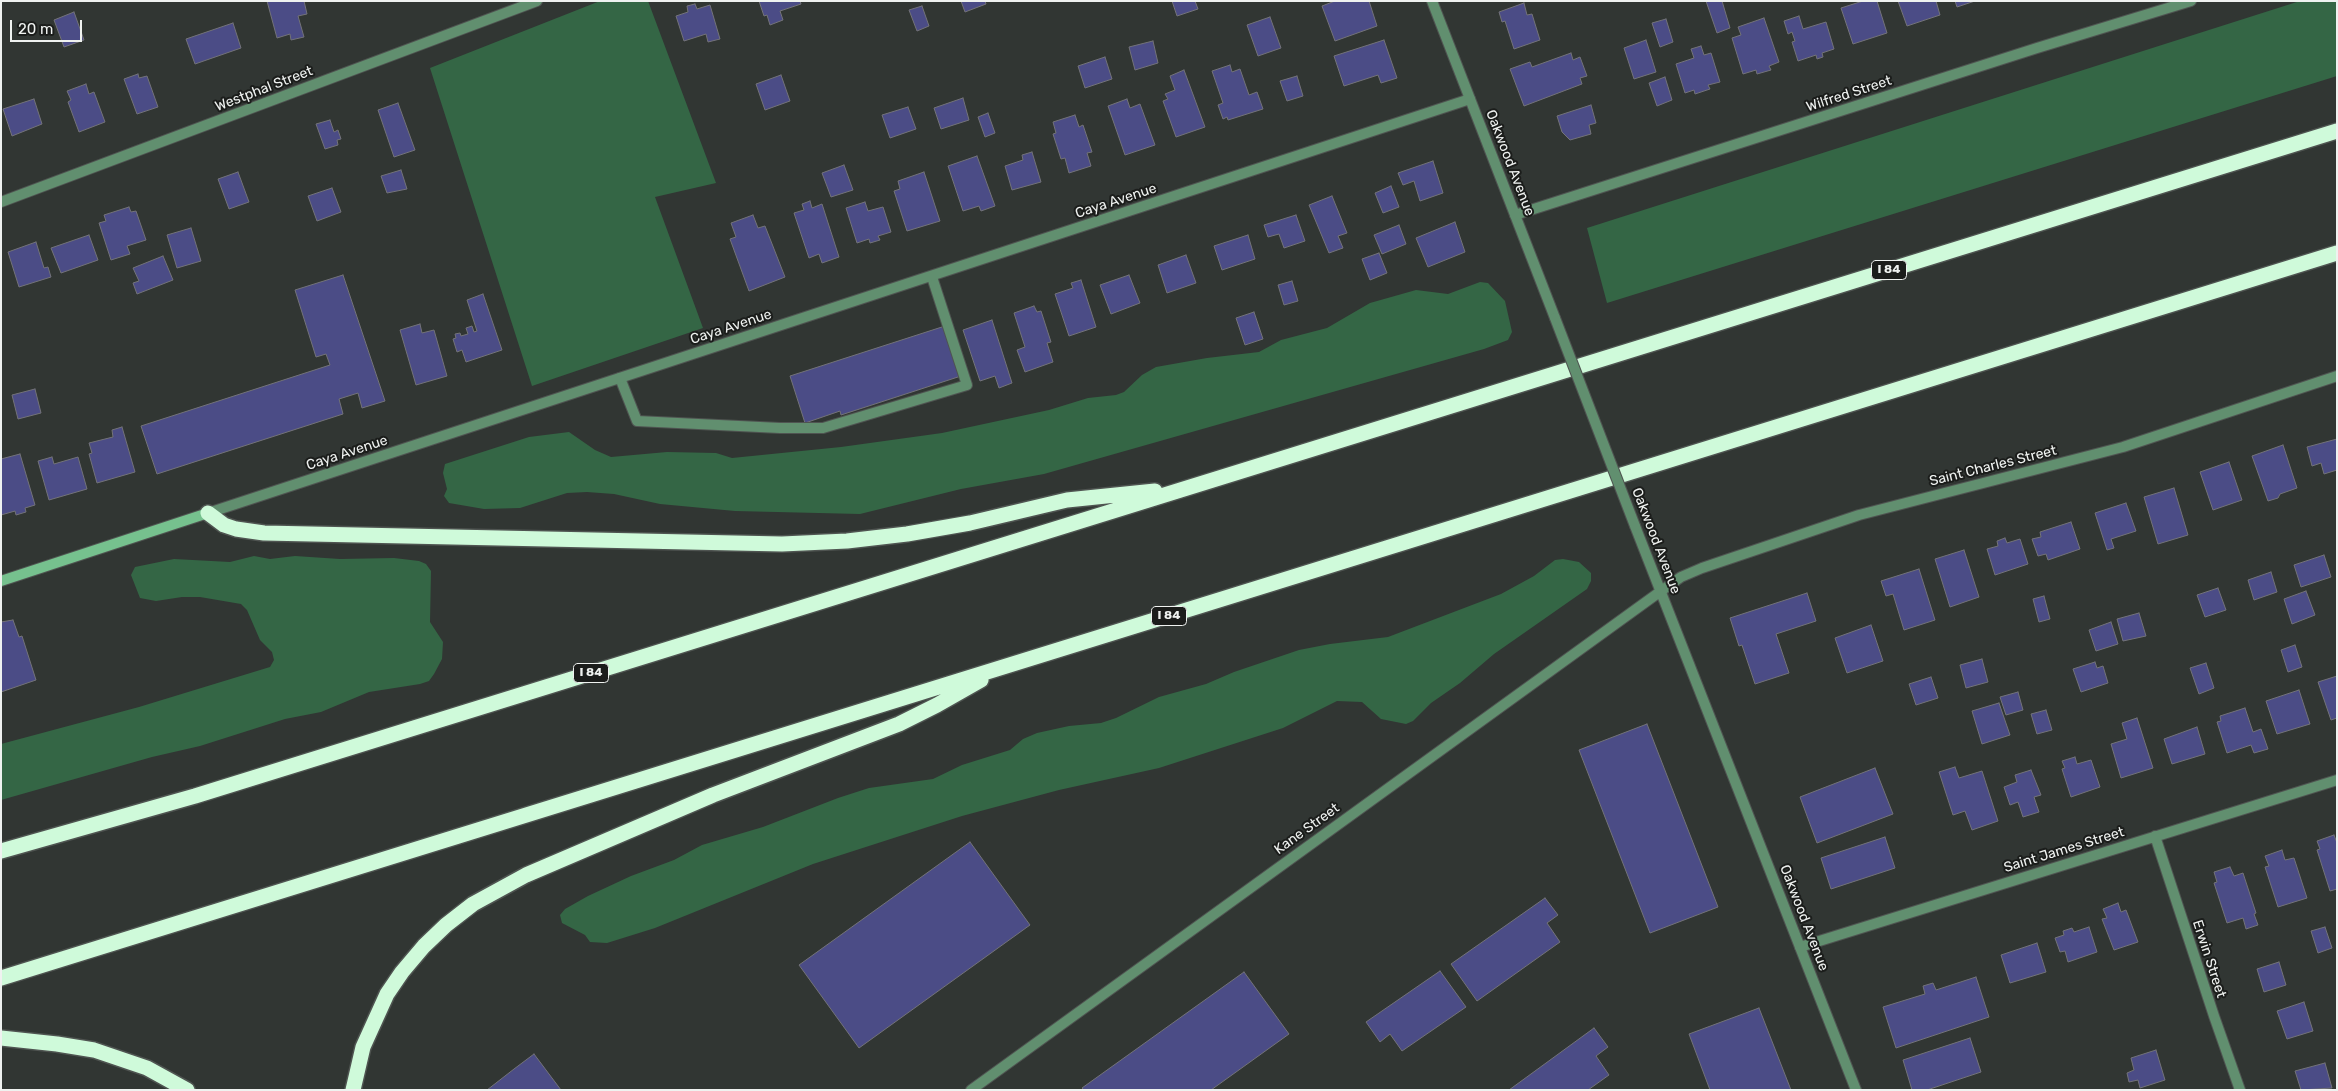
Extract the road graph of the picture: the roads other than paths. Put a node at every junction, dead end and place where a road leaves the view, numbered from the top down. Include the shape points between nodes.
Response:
1 (537, 1) edge
2 (1432, 1) edge
3 (2191, 1) edge
4 (1470, 99) junction
5 (2337, 131) edge
6 (1, 202) edge
7 (1515, 215) junction
8 (2337, 253) edge
9 (932, 277) junction
10 (2337, 376) edge
11 (620, 378) junction
12 (1179, 490) junction
13 (208, 513) junction
14 (1, 581) edge
15 (1661, 592) junction
16 (1002, 668) junction
17 (2337, 780) edge
18 (2155, 836) junction
19 (1, 851) edge
20 (1800, 947) junction
21 (1, 978) edge
22 (1, 1038) edge
23 (187, 1090) edge
24 (353, 1090) edge
25 (971, 1090) edge
26 (1856, 1090) edge
27 (2240, 1090) edge

1 - 6 street, Westphal Street
2 - 4 street, Oakwood Avenue
3 - 7 street, Wilfred Street
4 - 7 street, Oakwood Avenue
4 - 9 street, Caya Avenue
5 - 12 highway, I 84
7 - 15 street, Oakwood Avenue, bridge
8 - 16 highway, I 84
9 - 11 street, Caya Avenue
9 - 11 street via 967,385 823,428 780,428 636,421
10 - 15 street, Saint Charles Street via 2123,447 1859,515 1702,568 1681,577
11 - 13 street, Caya Avenue
12 - 13 highway via 1067,500 907,534 782,544 264,533 224,525
12 - 19 highway, I 84 via 195,796
13 - 14 main road, Caya Avenue
15 - 20 street, Oakwood Avenue
15 - 25 street, Kane Street
16 - 21 highway, I 84
16 - 24 highway via 899,724 713,795 526,875 473,904 424,946 387,994 363,1048
17 - 18 street, Saint James Street
18 - 20 street, Saint James Street
18 - 27 street, Erwin Street
20 - 26 street, Oakwood Avenue
22 - 23 highway via 94,1050 140,1065

